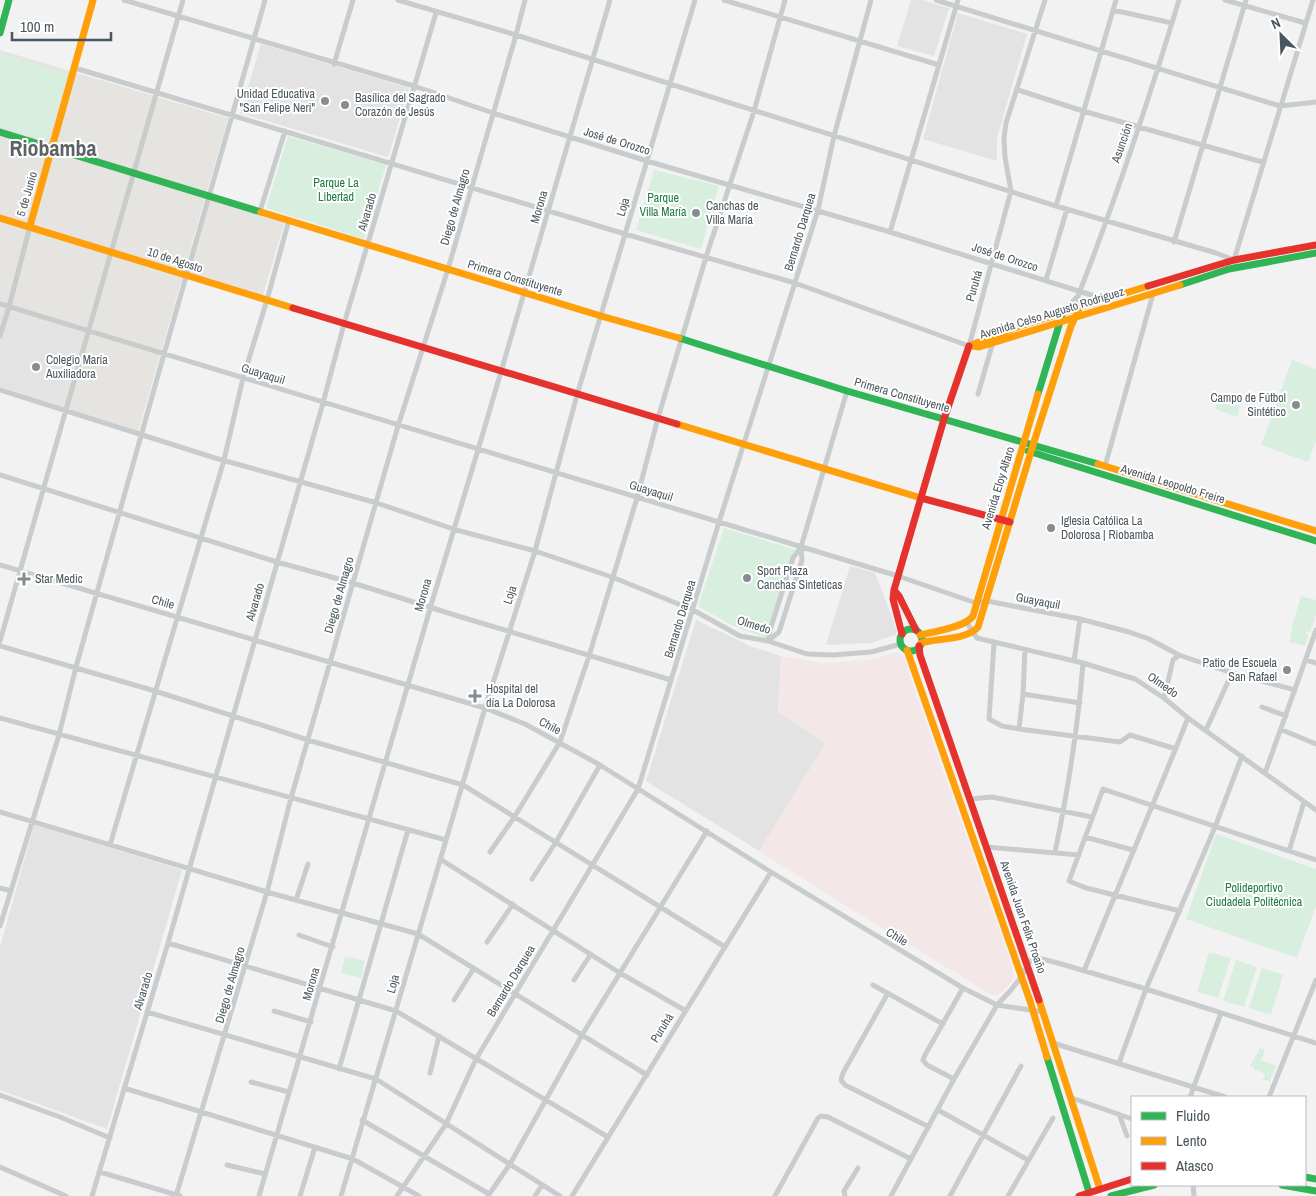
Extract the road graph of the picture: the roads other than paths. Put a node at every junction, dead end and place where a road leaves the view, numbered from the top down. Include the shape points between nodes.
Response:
1 (10, 0) edge
2 (92, 0) edge
3 (124, 0) edge
4 (183, 0) edge
5 (265, 0) edge
6 (353, 0) edge
7 (398, 0) edge
8 (525, 0) edge
9 (610, 0) edge
10 (695, 0) edge
11 (724, 0) edge
12 (786, 0) edge
13 (871, 0) edge
14 (936, 0) edge
15 (1045, 0) edge
16 (1116, 0) edge
17 (1178, 0) edge
18 (1225, 0) edge
19 (1313, 0) edge
20 (957, 3) edge
21 (1245, 3) edge
22 (1112, 10) junction
23 (436, 13) junction
24 (179, 16) junction
25 (780, 18) junction
26 (1172, 23) junction
27 (1306, 23) junction
28 (1036, 30) junction
29 (0, 33) edge
30 (516, 35) junction
31 (254, 39) junction
32 (859, 42) junction
33 (1101, 51) junction
34 (594, 60) junction
35 (334, 64) junction
36 (938, 65) junction
37 (75, 68) junction
38 (1158, 68) junction
39 (670, 84) junction
40 (414, 86) junction
41 (1220, 88) junction
42 (1018, 90) junction
43 (157, 93) junction
44 (1316, 102) edge
45 (1280, 106) junction
46 (754, 111) junction
47 (1084, 111) junction
48 (493, 113) junction
49 (232, 116) junction
50 (1140, 127) junction
51 (0, 132) edge
52 (285, 132) junction
53 (834, 136) junction
54 (570, 137) junction
55 (1203, 145) junction
56 (53, 148) junction
57 (912, 160) junction
58 (647, 161) junction
59 (1262, 162) junction
60 (391, 164) junction
61 (134, 173) junction
62 (730, 186) junction
63 (471, 188) junction
64 (1011, 191) junction
65 (209, 196) junction
66 (1056, 206) junction
67 (818, 210) junction
68 (1067, 210) junction
69 (260, 211) junction
70 (548, 211) junction
71 (0, 218) edge
72 (289, 220) junction
73 (1107, 221) junction
74 (30, 226) junction
75 (890, 232) junction
76 (625, 234) junction
77 (1174, 242) junction
78 (368, 244) junction
79 (1316, 245) edge
80 (112, 252) junction
81 (1316, 253) edge
82 (706, 257) junction
83 (1234, 260) junction
84 (992, 263) junction
85 (1236, 268) junction
86 (448, 269) junction
87 (186, 276) junction
88 (1046, 280) junction
89 (795, 283) junction
90 (524, 292) junction
91 (1079, 293) junction
92 (1152, 294) junction
93 (1105, 299) junction
94 (268, 300) junction
95 (0, 304) edge
96 (10, 307) junction
97 (1080, 307) junction
98 (1063, 312) junction
99 (601, 316) junction
100 (1074, 318) junction
101 (1060, 323) junction
102 (344, 324) junction
103 (89, 331) junction
104 (0, 336) edge
105 (682, 339) junction
106 (993, 342) junction
107 (969, 346) junction
108 (423, 347) junction
109 (164, 354) junction
110 (768, 367) junction
111 (501, 372) junction
112 (243, 378) junction
113 (0, 390) edge
114 (847, 392) junction
115 (978, 394) dead end
116 (577, 395) junction
117 (323, 403) junction
118 (66, 411) junction
119 (658, 418) junction
120 (944, 419) junction
121 (398, 426) junction
122 (141, 434) junction
123 (744, 444) junction
124 (1023, 446) junction
125 (1032, 448) junction
126 (478, 450) junction
127 (224, 460) junction
128 (1104, 466) junction
129 (825, 469) junction
130 (556, 472) junction
131 (0, 475) edge
132 (300, 482) junction
133 (44, 489) junction
134 (638, 498) junction
135 (921, 498) junction
136 (377, 503) junction
137 (120, 514) junction
138 (1000, 520) junction
139 (720, 522) junction
140 (1010, 522) junction
141 (454, 528) junction
142 (1315, 530) edge
143 (201, 538) junction
144 (1316, 541) edge
145 (801, 547) junction
146 (534, 551) junction
147 (277, 562) junction
148 (0, 565) edge
149 (20, 571) junction
150 (898, 576) junction
151 (612, 577) junction
152 (353, 583) junction
153 (894, 590) junction
154 (97, 593) junction
155 (987, 601) junction
156 (976, 603) junction
157 (430, 608) junction
158 (693, 610) junction
159 (177, 616) junction
160 (1080, 619) junction
161 (967, 623) junction
162 (1316, 630) edge
163 (509, 631) junction
164 (974, 632) junction
165 (902, 634) junction
166 (919, 639) junction
167 (0, 640) edge
168 (254, 640) junction
169 (768, 641) junction
170 (994, 643) junction
171 (901, 644) junction
172 (0, 646) edge
173 (907, 650) junction
174 (1025, 650) junction
175 (1179, 655) junction
176 (589, 656) junction
177 (1306, 660) junction
178 (1074, 661) junction
179 (331, 663) junction
180 (1082, 663) junction
181 (1316, 663) edge
182 (76, 667) junction
183 (1232, 673) junction
184 (671, 680) junction
185 (408, 686) junction
186 (1295, 690) junction
187 (155, 691) junction
188 (1023, 694) junction
189 (1164, 698) junction
190 (1080, 703) junction
191 (1262, 707) dead end
192 (485, 708) junction
193 (232, 716) junction
194 (1286, 716) junction
195 (0, 718) edge
196 (1188, 718) junction
197 (1019, 729) junction
198 (1206, 730) junction
199 (1282, 730) junction
200 (59, 734) junction
201 (1075, 736) junction
202 (308, 740) junction
203 (560, 742) junction
204 (1316, 744) edge
205 (1176, 749) junction
206 (136, 756) junction
207 (1242, 756) junction
208 (385, 761) junction
209 (600, 765) junction
210 (1265, 773) junction
211 (214, 778) junction
212 (462, 785) junction
213 (638, 789) junction
214 (291, 798) junction
215 (970, 800) junction
216 (1304, 802) junction
217 (1153, 806) junction
218 (1316, 810) edge
219 (1064, 811) junction
220 (0, 812) edge
221 (515, 816) junction
222 (1092, 817) junction
223 (369, 820) junction
224 (32, 822) junction
225 (1215, 827) junction
226 (408, 830) junction
227 (707, 831) junction
228 (1085, 837) junction
229 (446, 840) junction
230 (556, 842) junction
231 (110, 845) junction
232 (987, 846) junction
233 (1133, 850) junction
234 (1289, 851) junction
235 (490, 852) dead end
236 (1055, 852) junction
237 (1079, 854) junction
238 (440, 859) junction
239 (1316, 860) edge
240 (308, 864) dead end
241 (593, 864) junction
242 (188, 868) junction
243 (771, 872) junction
244 (532, 879) dead end
245 (0, 888) edge
246 (11, 891) junction
247 (267, 892) junction
248 (1115, 895) junction
249 (296, 900) junction
250 (513, 904) junction
251 (660, 907) junction
252 (1180, 911) junction
253 (342, 913) junction
254 (381, 923) junction
255 (0, 926) edge
256 (553, 929) junction
257 (418, 934) junction
258 (299, 935) dead end
259 (487, 942) dead end
260 (168, 943) junction
261 (333, 947) junction
262 (725, 947) junction
263 (592, 954) junction
264 (1027, 965) junction
265 (246, 966) junction
266 (474, 968) junction
267 (1084, 971) junction
268 (620, 973) junction
269 (1022, 976) junction
270 (574, 980) dead end
271 (1316, 980) edge
272 (873, 985) dead end
273 (963, 988) junction
274 (320, 989) junction
275 (1146, 989) junction
276 (888, 993) junction
277 (516, 994) junction
278 (359, 1000) junction
279 (454, 1000) dead end
280 (997, 1005) junction
281 (1033, 1010) junction
282 (274, 1011) dead end
283 (396, 1011) junction
284 (686, 1011) junction
285 (147, 1012) junction
286 (1043, 1012) junction
287 (1220, 1014) junction
288 (311, 1022) junction
289 (943, 1024) junction
290 (225, 1035) junction
291 (582, 1035) junction
292 (440, 1036) junction
293 (1294, 1036) junction
294 (1053, 1043) junction
295 (1316, 1043) edge
296 (300, 1057) junction
297 (476, 1058) junction
298 (1119, 1063) junction
299 (1021, 1066) dead end
300 (339, 1068) junction
301 (430, 1073) dead end
302 (646, 1075) junction
303 (376, 1079) junction
304 (954, 1079) junction
305 (251, 1082) dead end
306 (1194, 1087) junction
307 (124, 1088) junction
308 (289, 1092) junction
309 (0, 1094) edge
310 (1190, 1096) edge
311 (1222, 1096) edge
312 (1269, 1096) edge
313 (1072, 1098) junction
314 (547, 1100) junction
315 (938, 1110) junction
316 (202, 1112) junction
317 (1119, 1114) junction
318 (1053, 1118) dead end
319 (1131, 1119) edge
320 (362, 1120) junction
321 (446, 1124) junction
322 (929, 1127) junction
323 (276, 1134) junction
324 (984, 1136) junction
325 (1127, 1136) dead end
326 (608, 1137) junction
327 (110, 1138) junction
328 (315, 1146) junction
329 (424, 1155) junction
330 (353, 1158) junction
331 (911, 1159) junction
332 (1028, 1160) junction
333 (510, 1164) junction
334 (227, 1165) dead end
335 (0, 1167) edge
336 (858, 1168) dead end
337 (100, 1172) junction
338 (265, 1174) junction
339 (1131, 1179) edge
340 (542, 1185) junction
341 (1150, 1186) edge
342 (1288, 1186) edge
343 (403, 1187) junction
344 (1316, 1191) edge
345 (1101, 1192) edge
346 (1089, 1194) edge
347 (489, 1195) edge
348 (66, 1196) edge
349 (92, 1196) edge
350 (177, 1196) edge
351 (259, 1196) edge
352 (300, 1196) edge
353 (341, 1196) edge
354 (397, 1196) edge
355 (419, 1196) edge
356 (535, 1196) edge
357 (560, 1196) edge
358 (572, 1196) edge
359 (775, 1196) edge
360 (845, 1196) edge
361 (891, 1196) edge
362 (950, 1196) edge
363 (1008, 1196) edge
364 (1079, 1196) edge
365 (1111, 1196) edge

1 - 29 street
2 - 37 street, 5 de Junio
3 - 24 street, José de Orozco
4 - 24 street
5 - 31 street
6 - 35 street
7 - 23 street
8 - 30 street, Diego de Almagro
9 - 34 street, Morona
10 - 39 street, Loja
11 - 25 street
12 - 25 street
13 - 32 street, Bernardo Darquea
14 - 20 street
15 - 28 street, Puruhá
16 - 22 street
17 - 26 street, Asunción
18 - 21 street
19 - 27 street
20 - 28 street
20 - 36 street
21 - 27 street
21 - 41 street
22 - 26 street
22 - 33 street
23 - 30 street
23 - 40 street, Alvarado
24 - 31 street, José de Orozco
24 - 43 street
25 - 32 street
25 - 46 street
26 - 38 street, Asunción
27 - 45 street
28 - 33 street
28 - 42 street, Puruhá
30 - 34 street
30 - 48 street, Diego de Almagro
31 - 35 street, José de Orozco
31 - 49 street
32 - 36 street
32 - 53 street, Bernardo Darquea
33 - 38 street
33 - 47 street
34 - 39 street
34 - 54 street, Morona
35 - 40 street, José de Orozco
36 - 57 street
37 - 43 street
37 - 56 street, 5 de Junio
38 - 41 street
38 - 50 street, Asunción
39 - 46 street
39 - 58 street, Loja
40 - 48 street, José de Orozco
40 - 60 street, Alvarado
41 - 45 street
41 - 55 street
42 - 47 street
42 - 64 street, Puruhá via 1004,138
43 - 49 street
43 - 61 street
44 - 45 street
45 - 59 street
46 - 53 street
46 - 62 street
47 - 50 street
47 - 66 street
48 - 54 street, José de Orozco
48 - 63 street, Diego de Almagro
49 - 52 street
49 - 65 street
50 - 55 street
50 - 73 street, Asunción
51 - 56 street, Primera Constituyente
52 - 60 street
52 - 69 street
53 - 57 street
53 - 67 street, Bernardo Darquea
54 - 58 street, José de Orozco
54 - 70 street, Morona
55 - 59 street
55 - 77 street
56 - 61 street, Primera Constituyente
56 - 74 street, 5 de Junio
57 - 64 street
57 - 75 street
58 - 62 street, José de Orozco
58 - 76 street, Loja
59 - 83 street
60 - 63 street
60 - 78 street, Alvarado
61 - 65 street, Primera Constituyente
61 - 80 street
62 - 67 street, José de Orozco
62 - 82 street
63 - 70 street
63 - 86 street, Diego de Almagro
64 - 66 street
64 - 84 street, Puruhá
65 - 69 street, Primera Constituyente
65 - 87 street
66 - 68 street
67 - 75 street, José de Orozco
67 - 89 street, Bernardo Darquea
68 - 73 street
68 - 88 street
69 - 72 street, Primera Constituyente
70 - 76 street
70 - 90 street, Morona
71 - 74 street, 10 de Agosto
72 - 78 street, Primera Constituyente
72 - 94 street
73 - 77 street
73 - 91 street, Asunción
74 - 80 street, 10 de Agosto
74 - 96 street, 5 de Junio
75 - 84 street, José de Orozco
76 - 82 street
76 - 99 street, Loja
77 - 83 street
78 - 86 street, Primera Constituyente
78 - 102 street, Alvarado
79 - 83 street, Avenida Celso Augusto Rodriguez
80 - 87 street, 10 de Agosto
80 - 103 street
81 - 85 street, Avenida Celso Augusto Rodriguez
82 - 89 street
82 - 105 street
83 - 85 street
83 - 93 street, Avenida Celso Augusto Rodriguez
84 - 88 street, José de Orozco
84 - 107 street, Puruhá
85 - 92 street, Avenida Celso Augusto Rodriguez
86 - 90 street, Primera Constituyente
86 - 108 street, Diego de Almagro
87 - 94 street, 10 de Agosto
87 - 109 street
88 - 91 street, José de Orozco
89 - 107 street
89 - 110 street, Bernardo Darquea
90 - 99 street, Primera Constituyente
90 - 111 street, Morona
91 - 93 street, José de Orozco
91 - 97 street
91 - 98 street, Asunción
92 - 100 street, Avenida Celso Augusto Rodriguez
92 - 128 street
93 - 97 street, Avenida Celso Augusto Rodriguez
94 - 102 street, 10 de Agosto
94 - 112 street
95 - 96 street, Guayaquil
96 - 103 street, Guayaquil
96 - 104 street, 5 de Junio
97 - 98 street, Avenida Celso Augusto Rodriguez
97 - 100 street
98 - 101 street, Avenida Eloy Alfaro
98 - 107 street, Avenida Celso Augusto Rodriguez
99 - 105 street, Primera Constituyente
99 - 116 street, Loja
100 - 101 street, Avenida Celso Augusto Rodriguez
100 - 125 street, Avenida Eloy Alfaro
101 - 106 street, Avenida Celso Augusto Rodriguez
101 - 124 street, Avenida Eloy Alfaro
102 - 108 street, 10 de Agosto
102 - 117 street, Alvarado
103 - 109 street, Guayaquil
103 - 118 street
105 - 110 street, Primera Constituyente
105 - 119 street
106 - 107 street, Avenida Celso Augusto Rodriguez via 979,347
106 - 115 street
107 - 120 street, Puruhá
108 - 111 street, 10 de Agosto
108 - 121 street, Diego de Almagro
109 - 112 street, Guayaquil
109 - 122 street
110 - 114 street, Primera Constituyente
110 - 123 street, Bernardo Darquea
111 - 116 street, 10 de Agosto
111 - 126 street, Morona
112 - 117 street, Guayaquil
112 - 127 street
113 - 118 street, Olmedo
114 - 120 street, Primera Constituyente
114 - 129 street
116 - 119 street, 10 de Agosto
116 - 130 street, Loja
117 - 121 street, Guayaquil
117 - 132 street, Alvarado
118 - 122 street, Olmedo
118 - 133 street
119 - 123 street, 10 de Agosto
119 - 134 street
120 - 124 street, Primera Constituyente
120 - 135 street, Puruhá
121 - 126 street, Guayaquil
121 - 136 street, Diego de Almagro
122 - 127 street, Olmedo
122 - 137 street
123 - 129 street, 10 de Agosto
123 - 139 street, Bernardo Darquea
124 - 125 street, Avenida Leopoldo Freire
124 - 138 street, Avenida Eloy Alfaro
125 - 128 street, Avenida Leopoldo Freire
125 - 140 street, Avenida Eloy Alfaro
125 - 144 street, Avenida Leopoldo Freire
126 - 130 street, Guayaquil
126 - 141 street, Morona
127 - 132 street, Olmedo
127 - 143 street
128 - 142 street, Avenida Leopoldo Freire
129 - 135 street, 10 de Agosto
129 - 145 street
130 - 134 street, Guayaquil
130 - 146 street, Loja
131 - 133 street
132 - 136 street, Olmedo
132 - 147 street, Alvarado
133 - 137 street
133 - 149 street
134 - 139 street, Guayaquil
134 - 151 street
135 - 138 street, 10 de Agosto
135 - 150 street, Puruhá
136 - 141 street, Olmedo
136 - 152 street, Diego de Almagro
137 - 143 street
137 - 154 street
138 - 140 street, 10 de Agosto
138 - 156 street, Avenida Eloy Alfaro
139 - 145 street, Guayaquil
139 - 158 street, Bernardo Darquea
140 - 155 street, Avenida Eloy Alfaro
141 - 146 street, Olmedo
141 - 157 street, Morona
143 - 147 street
143 - 159 street
145 - 150 street, Guayaquil
145 - 169 street via 793,558
145 - 169 street via 802,560 779,632
146 - 151 street, Olmedo
146 - 163 street, Loja
147 - 152 street
147 - 168 street, Alvarado
148 - 149 street, Chile
149 - 154 street, Chile
149 - 167 street
150 - 153 street
150 - 156 street, Guayaquil
151 - 158 street, Olmedo
151 - 176 street
152 - 157 street
152 - 179 street, Diego de Almagro
153 - 165 street
153 - 166 street, Avenida Juan Felix Proaño
154 - 159 street, Chile
154 - 182 street
155 - 156 street, Guayaquil
155 - 160 street, Guayaquil
155 - 164 street, Avenida Eloy Alfaro via 981,622
156 - 161 street, Avenida Eloy Alfaro via 973,616
157 - 163 street
157 - 185 street, Morona
158 - 169 street, Olmedo via 740,636
158 - 184 street, Bernardo Darquea
159 - 168 street, Chile
159 - 187 street
160 - 175 street, Guayaquil via 1149,639
160 - 178 street
161 - 164 street
161 - 166 street
162 - 177 street
163 - 176 street
163 - 192 street, Loja
164 - 166 street via 961,637
164 - 170 street, Olmedo via 977,638
165 - 166 street via 908,629
165 - 171 street
166 - 173 street via 913,650
166 - 215 street, Avenida Juan Felix Proaño via 920,655
168 - 179 street, Chile
168 - 193 street, Alvarado
169 - 171 street, Olmedo via 807,654 833,655 872,652
170 - 174 street, Olmedo
170 - 197 street via 989,719 1002,726
171 - 173 street
172 - 182 street
173 - 269 street, Avenida Juan Felix Proaño
174 - 178 street, Olmedo
174 - 188 street
175 - 183 street, Guayaquil
175 - 189 street via 1173,660
176 - 184 street
176 - 203 street
177 - 181 street
177 - 186 street
178 - 180 street, Olmedo
179 - 185 street, Chile
179 - 202 street, Diego de Almagro
180 - 189 street, Olmedo via 1135,679
180 - 190 street
182 - 187 street
182 - 200 street
183 - 186 street, Guayaquil
183 - 198 street
184 - 213 street, Bernardo Darquea
185 - 192 street, Chile
185 - 208 street, Morona
186 - 194 street
187 - 193 street
187 - 206 street
188 - 190 street
188 - 197 street
189 - 196 street, Olmedo
190 - 201 street
191 - 194 street
192 - 203 street, Chile
192 - 212 street, Loja
193 - 202 street
193 - 211 street, Alvarado
194 - 199 street
195 - 200 street
196 - 198 street, Olmedo
196 - 205 street
197 - 201 street
198 - 207 street, Olmedo
199 - 204 street
199 - 210 street
200 - 206 street
200 - 224 street
201 - 205 street via 1120,742 1130,735
201 - 219 street
202 - 208 street
202 - 214 street, Diego de Almagro
203 - 209 street, Chile
203 - 221 street
205 - 217 street
206 - 211 street
206 - 231 street
207 - 210 street, Olmedo
207 - 225 street
208 - 212 street
208 - 223 street, Morona
209 - 213 street, Chile
209 - 230 street
210 - 216 street, Olmedo
211 - 214 street
211 - 242 street, Alvarado
212 - 221 street
212 - 229 street, Loja
213 - 227 street, Chile
213 - 241 street, Bernardo Darquea
214 - 223 street
214 - 247 street, Diego de Almagro
215 - 219 street via 992,797
215 - 232 street, Avenida Juan Felix Proaño
216 - 218 street, Olmedo
216 - 234 street
217 - 222 street via 1104,789
217 - 225 street
217 - 233 street
219 - 222 street
219 - 236 street
220 - 224 street
221 - 230 street
221 - 235 street
222 - 228 street
223 - 226 street
223 - 253 street, Morona
224 - 231 street
224 - 246 street
225 - 234 street
225 - 252 street
226 - 229 street
226 - 254 street
227 - 243 street, Chile
227 - 251 street
228 - 233 street
228 - 237 street
229 - 238 street, Loja
230 - 241 street
230 - 244 street
231 - 242 street
232 - 236 street
232 - 264 street, Avenida Juan Felix Proaño
233 - 248 street
234 - 239 street
236 - 237 street
237 - 248 street via 1069,881
238 - 250 street
238 - 257 street, Loja
240 - 249 street
241 - 251 street
241 - 256 street, Bernardo Darquea
242 - 247 street
242 - 260 street, Alvarado
243 - 262 street, Puruhá
243 - 273 street, Chile
245 - 246 street
246 - 255 street
247 - 249 street
247 - 265 street, Diego de Almagro
248 - 252 street
248 - 267 street
249 - 253 street
250 - 256 street
250 - 259 street
251 - 262 street
251 - 268 street
252 - 275 street
253 - 254 street
253 - 261 street, Morona
254 - 257 street
254 - 278 street
256 - 263 street
256 - 277 street, Bernardo Darquea
257 - 266 street
257 - 283 street, Loja
258 - 261 street
260 - 265 street
260 - 285 street, Alvarado
261 - 274 street, Morona
262 - 284 street, Puruhá
263 - 268 street
263 - 270 street
264 - 267 street via 1034,958 1040,958
264 - 269 street
264 - 286 street, Avenida Juan Felix Proaño
265 - 274 street
265 - 290 street, Diego de Almagro
266 - 277 street
266 - 279 street
267 - 275 street
268 - 284 street
268 - 291 street
269 - 280 street
269 - 281 street, Avenida Juan Felix Proaño
271 - 293 street
272 - 276 street
273 - 280 street, Chile
273 - 289 street
274 - 278 street
274 - 288 street, Morona
275 - 287 street
275 - 298 street
276 - 289 street
276 - 322 street via 841,1080 845,1085
277 - 291 street
277 - 297 street, Bernardo Darquea
278 - 283 street
278 - 300 street
280 - 281 street, Chile
280 - 304 street
281 - 286 street, Chile
281 - 346 street, Avenida Juan Felix Proaño
282 - 288 street
283 - 292 street
283 - 303 street, Loja
284 - 302 street, Puruhá
285 - 290 street
285 - 307 street, Alvarado
286 - 294 street, Avenida Juan Felix Proaño
287 - 293 street
287 - 306 street
288 - 296 street, Morona
289 - 304 street via 923,1060
290 - 296 street
290 - 316 street, Diego de Almagro
291 - 302 street
291 - 314 street
292 - 297 street
292 - 301 street
293 - 295 street
293 - 312 street
294 - 298 street
294 - 313 street, Avenida Juan Felix Proaño
296 - 300 street
296 - 308 street, Morona
297 - 314 street
297 - 321 street, Bernardo Darquea
298 - 306 street
299 - 324 street
300 - 303 street
302 - 326 street, Puruhá
303 - 320 street, Loja
303 - 321 street
304 - 315 street
305 - 308 street
306 - 310 street
306 - 311 street
307 - 316 street
307 - 327 street, Alvarado
308 - 323 street, Morona
309 - 327 street
313 - 317 street
313 - 345 street, Avenida Juan Felix Proaño
314 - 326 street
314 - 333 street
315 - 322 street
315 - 324 street
316 - 323 street
316 - 350 street, Diego de Almagro
317 - 319 street
317 - 325 street
318 - 332 street
320 - 329 street
320 - 330 street, Loja
321 - 329 street, Bernardo Darquea
321 - 333 street
322 - 331 street
323 - 328 street
323 - 338 street, Morona
324 - 332 street
324 - 362 street
326 - 358 street, Puruhá
327 - 337 street, Alvarado
328 - 330 street
328 - 352 street
329 - 343 street, Bernardo Darquea
329 - 347 street
330 - 343 street
330 - 353 street, Loja
331 - 359 street via 821,1116
331 - 361 street
332 - 363 street
333 - 340 street
333 - 347 street
334 - 338 street
335 - 348 street
336 - 360 street via 844,1191
337 - 349 street, Alvarado
337 - 350 street
338 - 351 street, Morona
339 - 345 street
340 - 356 street
340 - 357 street
341 - 365 street
342 - 344 street
343 - 354 street, Bernardo Darquea
343 - 355 street
345 - 346 street
346 - 364 street

